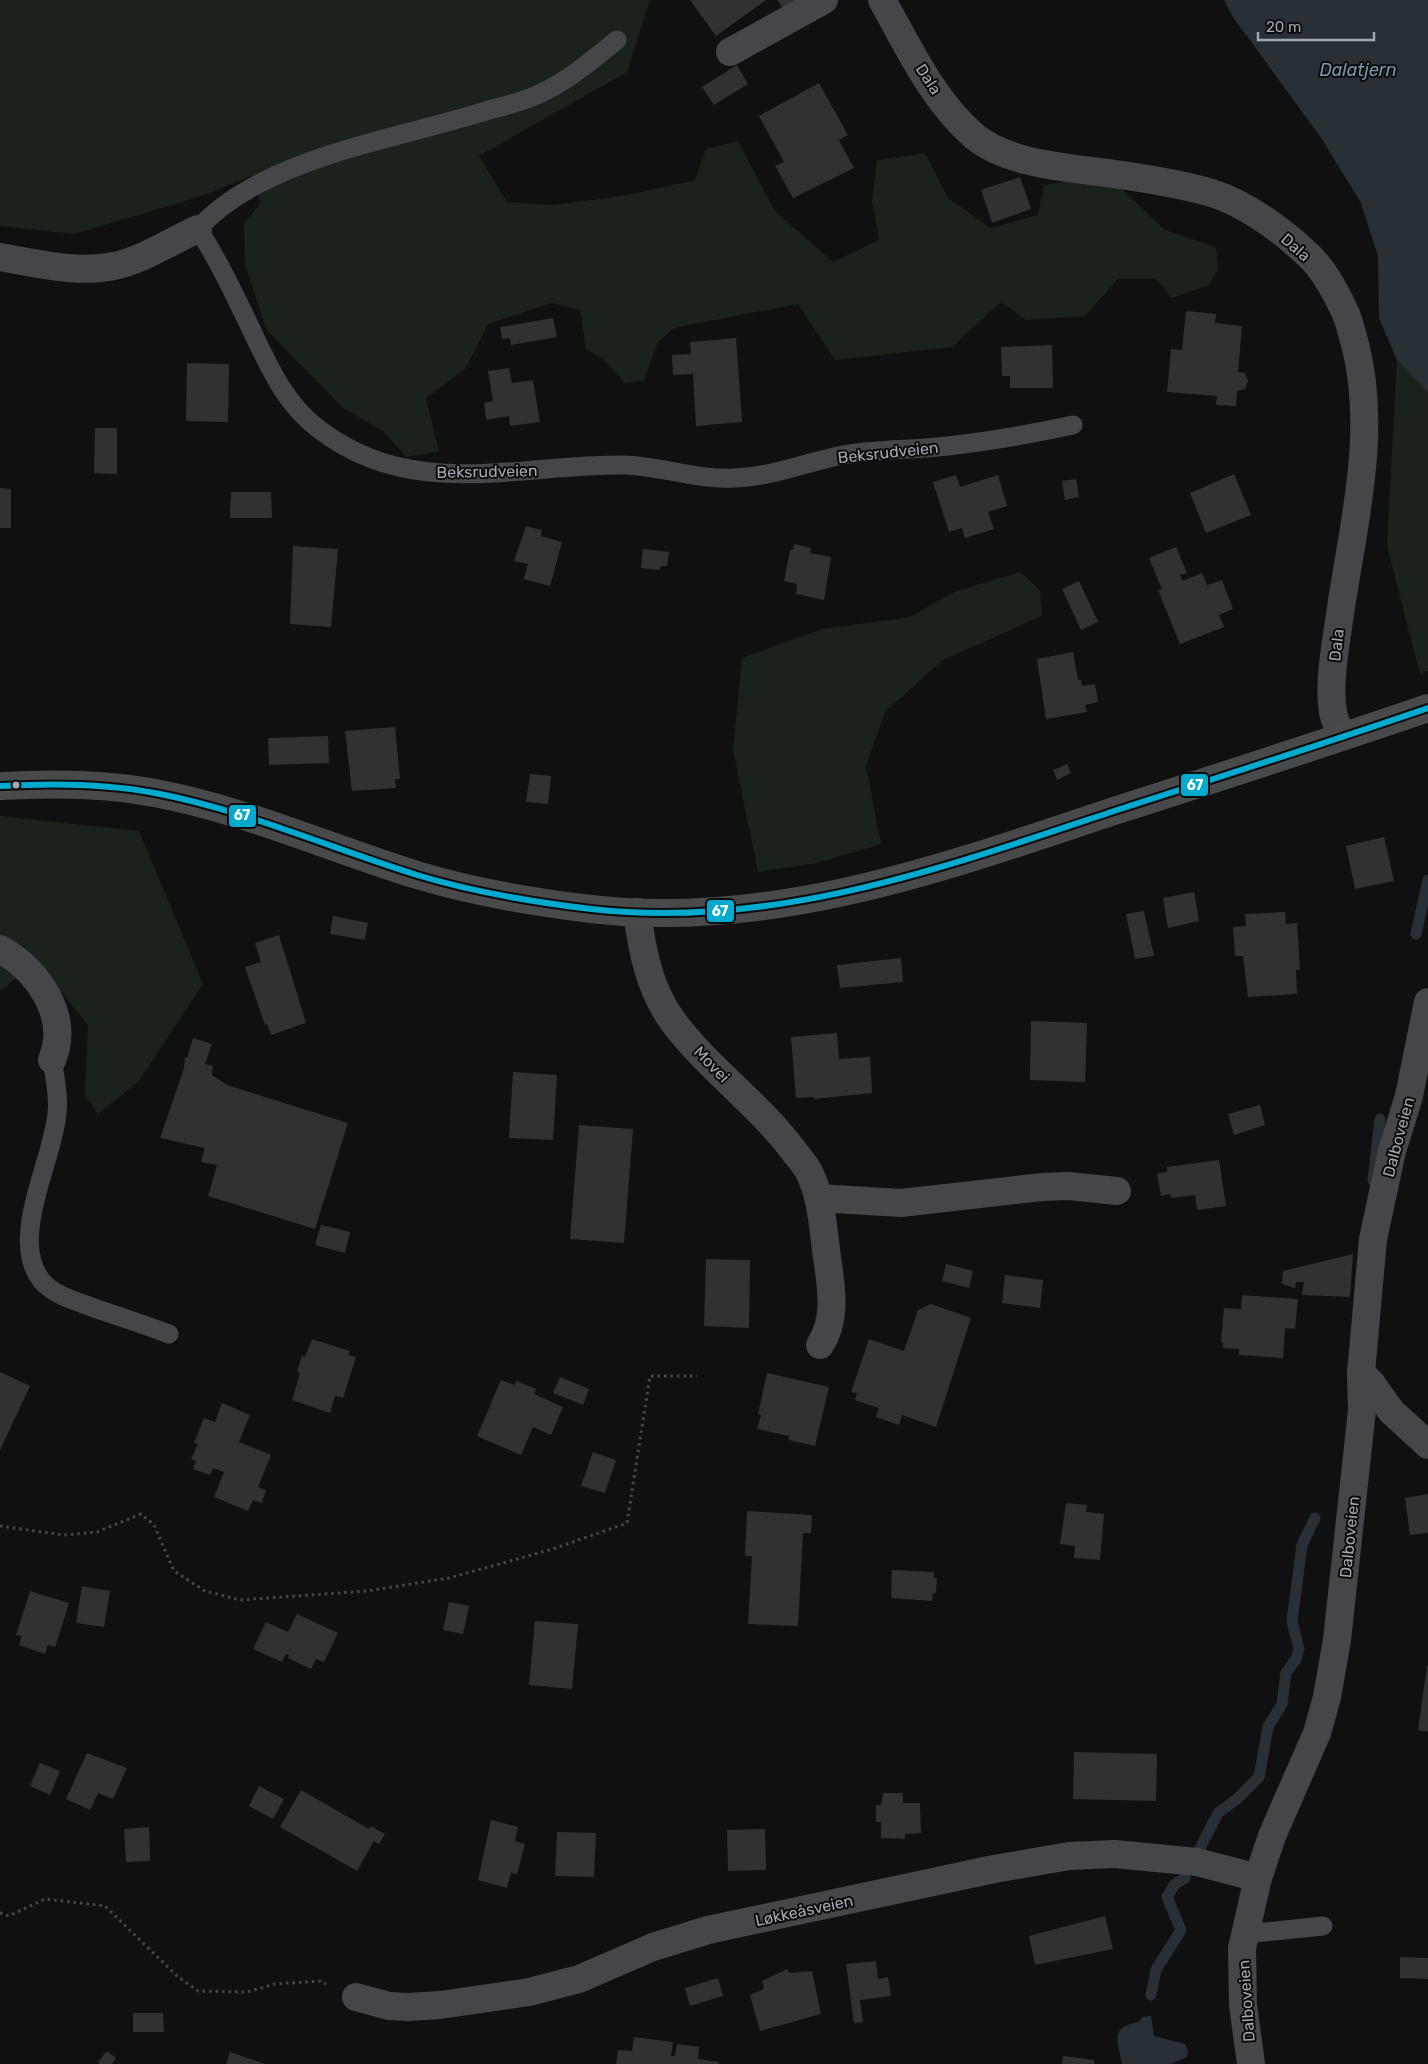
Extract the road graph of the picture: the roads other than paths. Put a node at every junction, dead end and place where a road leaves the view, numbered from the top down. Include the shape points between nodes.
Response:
1 (824, 0) edge
2 (882, 0) edge
3 (617, 40) dead end
4 (730, 52) dead end
5 (198, 229) junction
6 (0, 257) edge
7 (1073, 425) dead end
8 (1428, 708) edge
9 (1342, 736) junction
10 (0, 786) edge
11 (637, 912) junction
12 (0, 949) edge
13 (1428, 1002) edge
14 (52, 1060) joint
15 (1117, 1191) dead end
16 (818, 1198) junction
17 (169, 1334) dead end
18 (820, 1345) dead end
19 (1361, 1373) junction
20 (1428, 1445) edge
21 (1258, 1878) junction
22 (1323, 1926) dead end
23 (1245, 1934) junction
24 (356, 1996) road end
25 (1251, 2064) edge

1 - 4 street
2 - 9 street, Dala via 952,114 975,137 1004,152 1036,162 1148,178 1214,194 1267,222 1309,255 1329,283 1347,317 1363,381 1364,408 1361,485 1334,658 1333,712
3 - 5 lane via 587,64 538,95 327,155 250,188 221,206
5 - 6 street via 115,266 88,269
5 - 7 lane, Beksrudveien via 294,408 320,431 388,466 478,475 623,465 706,478 736,478 844,455 948,446
8 - 9 main road
9 - 11 main road via 942,868 873,886 759,908
10 - 11 main road via 78,784 154,792 247,817 420,876 482,892 592,909
11 - 16 street, Movei via 649,976 671,1019 703,1057 774,1124 809,1172
12 - 14 street via 20,964 44,990 53,1007 58,1045
13 - 19 street, Dalboveien via 1409,1096 1392,1151 1373,1239
14 - 17 lane via 58,1112 28,1218 26,1245 32,1271 50,1290
15 - 16 street via 1042,1187 901,1203
16 - 18 street, Movei via 829,1270 832,1317 829,1331
19 - 20 street via 1392,1412
19 - 21 street, Dalboveien via 1362,1410 1347,1560 1327,1697 1316,1733 1272,1836
21 - 23 street, Dalboveien
21 - 24 street, Løkkeåsveien via 1197,1862 1115,1854 1069,1856 708,1930 653,1948 579,1979 529,1992 408,2007 388,2006
22 - 23 lane
23 - 25 street, Dalboveien via 1241,1975

